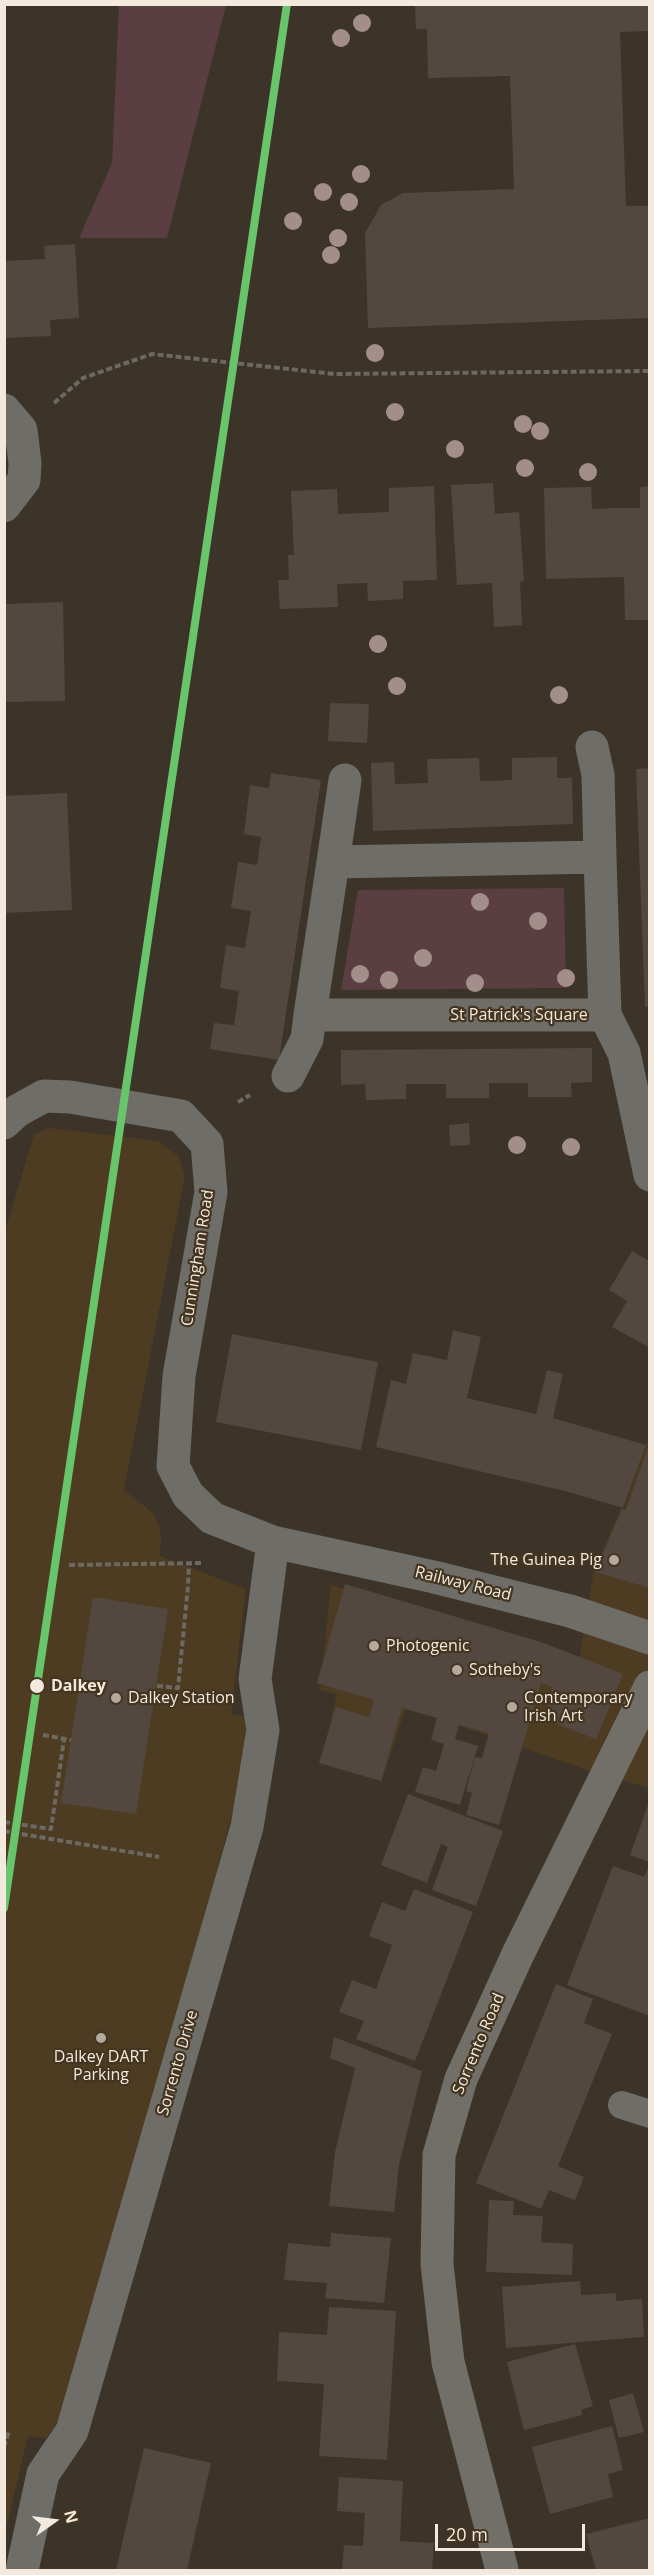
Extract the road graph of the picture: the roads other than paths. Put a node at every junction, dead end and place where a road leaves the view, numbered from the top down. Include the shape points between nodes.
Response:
1 (13, 420) edge
2 (4, 506) edge
3 (592, 747) dead end
4 (345, 780) dead end
5 (600, 857) junction
6 (333, 862) junction
7 (310, 1015) junction
8 (605, 1015) junction
9 (288, 1076) dead end
10 (643, 1101) edge
11 (4, 1123) edge
12 (650, 1175) edge
13 (273, 1542) junction
14 (650, 1638) edge
15 (650, 1686) edge
16 (622, 2106) dead end
17 (650, 2114) edge
18 (22, 2571) edge
19 (502, 2571) edge

1 - 2 street via 26,463 24,480
3 - 5 street, St Patrick's Square via 598,775
4 - 6 street
5 - 6 street
5 - 8 street, St Patrick's Square
6 - 7 street
7 - 8 street, St Patrick's Square
7 - 9 street via 307,1040
8 - 10 street
10 - 12 street
11 - 13 street, Cunningham Road via 44,1096 70,1096 181,1116 207,1144 211,1192 179,1376 173,1466 188,1494 212,1518
13 - 14 street, Railway Road via 434,1576 570,1611
13 - 18 street, Sorrento Drive via 255,1678 263,1731 247,1827 72,2431 43,2474
15 - 19 main road, Sorrento Road via 461,2079 439,2155 438,2264 448,2362
16 - 17 lane

